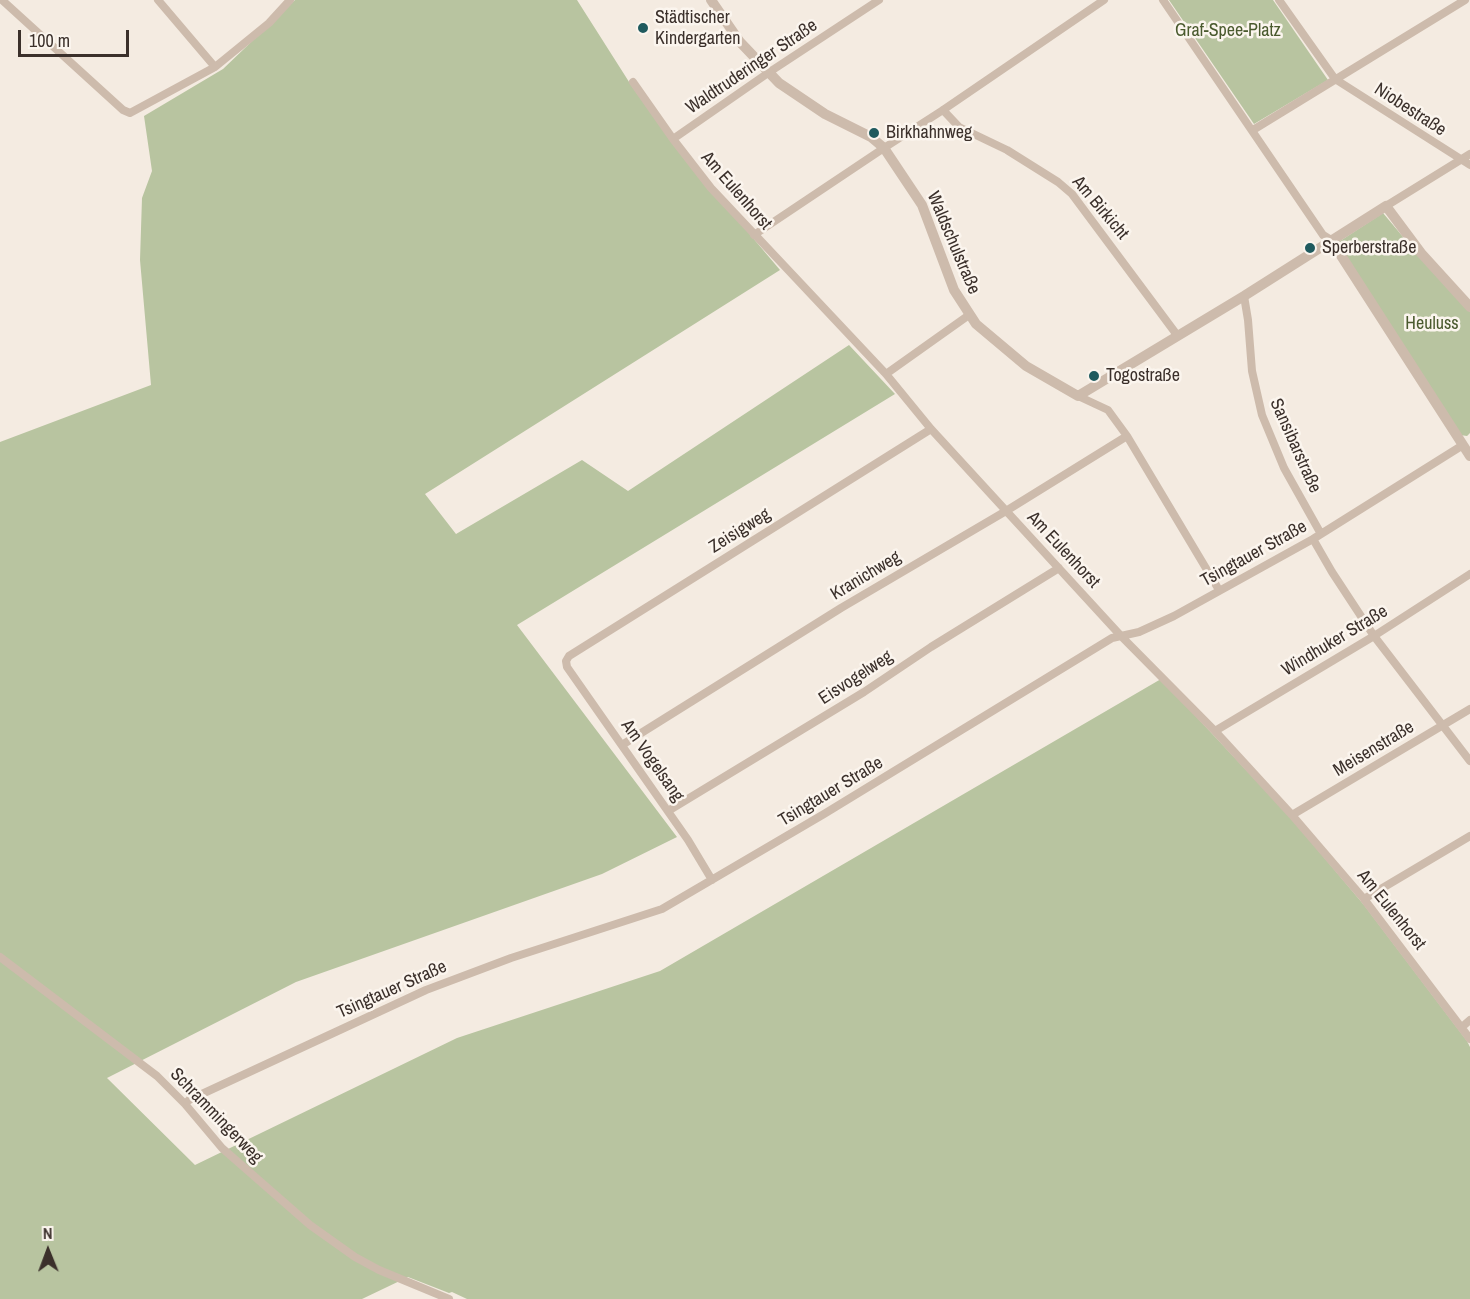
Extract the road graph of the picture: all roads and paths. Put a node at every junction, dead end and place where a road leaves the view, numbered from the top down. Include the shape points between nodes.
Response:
1 (2, 0) edge
2 (158, 0) edge
3 (290, 0) edge
4 (711, 0) edge
5 (879, 0) edge
6 (1104, 0) edge
7 (1163, 0) edge
8 (1279, 0) edge
9 (1465, 0) edge
10 (215, 67) junction
11 (768, 73) junction
12 (1335, 79) junction
13 (633, 82) dead end
14 (943, 110) junction
15 (1253, 130) junction
16 (673, 139) junction
17 (884, 148) junction
18 (1470, 154) edge
19 (1462, 160) junction
20 (1470, 165) edge
21 (1386, 206) junction
22 (754, 235) junction
23 (1331, 240) junction
24 (1466, 295) edge
25 (1244, 296) junction
26 (1470, 307) edge
27 (969, 315) junction
28 (1177, 335) junction
29 (886, 374) junction
30 (1078, 396) junction
31 (931, 429) junction
32 (1126, 436) junction
33 (1466, 442) edge
34 (1470, 456) edge
35 (1006, 511) junction
36 (1321, 534) junction
37 (1313, 539) junction
38 (1059, 568) junction
39 (1470, 574) edge
40 (1219, 590) junction
41 (1121, 636) junction
42 (1374, 636) junction
43 (566, 661) joint
44 (1470, 708) edge
45 (1443, 725) junction
46 (1215, 731) junction
47 (622, 745) junction
48 (1470, 761) edge
49 (668, 811) junction
50 (1292, 815) junction
51 (1470, 836) edge
52 (712, 880) junction
53 (1364, 899) junction
54 (0, 957) edge
55 (1470, 1020) edge
56 (1462, 1027) junction
57 (1470, 1039) edge
58 (185, 1104) junction
59 (449, 1299) edge

1 - 10 street via 130,113
2 - 10 street
3 - 10 street via 269,23
4 - 11 street, Waldschulstraße
5 - 11 street, Waldtruderinger Straße
6 - 14 street
7 - 15 street
8 - 12 street
9 - 12 street
11 - 16 street, Waldtruderinger Straße
11 - 17 street, Waldschulstraße via 808,104 871,137
12 - 15 street
12 - 19 street, Niobestraße
13 - 16 street, Am Eulenhorst
14 - 17 street
14 - 28 street, Am Birkicht via 959,127 1007,150 1072,194
15 - 23 street via 1323,235
16 - 22 street, Am Eulenhorst
17 - 22 street
17 - 27 street, Waldschulstraße via 922,205 949,279
18 - 19 street
19 - 20 street, Niobestraße
19 - 21 street
21 - 23 street
21 - 24 street via 1421,253
22 - 29 street, Am Eulenhorst
23 - 25 street
23 - 33 street
24 - 26 street
25 - 28 street
25 - 36 street, Sansibarstraße via 1252,371 1262,416 1284,468
27 - 29 street
27 - 30 street, Waldschulstraße via 1017,359
28 - 30 street
29 - 31 street, Am Eulenhorst
30 - 32 street, Waldschulstraße via 1108,410
31 - 35 street, Am Eulenhorst
31 - 43 street, Zeisigweg
32 - 35 street, Kranichweg
32 - 40 street, Waldschulstraße
33 - 34 street
33 - 36 street, Tsingtauer Straße
35 - 38 street, Am Eulenhorst
35 - 47 street, Kranichweg via 832,613
36 - 37 street, Tsingtauer Straße
37 - 40 street, Tsingtauer Straße
37 - 42 street
38 - 41 street, Am Eulenhorst
38 - 49 street, Eisvogelweg
39 - 42 street, Windhuker Straße
40 - 41 street, Tsingtauer Straße via 1174,616
41 - 46 street, Am Eulenhorst
41 - 52 street, Tsingtauer Straße
42 - 45 street
42 - 46 street, Windhuker Straße
43 - 47 street, Am Vogelsang
44 - 45 street, Meisenstraße
45 - 48 street
45 - 50 street, Meisenstraße
46 - 50 street, Am Eulenhorst
47 - 49 street, Am Vogelsang
49 - 52 street, Am Vogelsang
50 - 53 street, Am Eulenhorst
51 - 53 street
52 - 58 street, Tsingtauer Straße via 662,909 426,990
53 - 56 street, Am Eulenhorst
54 - 58 street, Schrammingerweg via 157,1076
55 - 56 street
56 - 57 street, Am Eulenhorst
58 - 59 street, Schrammingerweg via 246,1171 318,1231 379,1270

